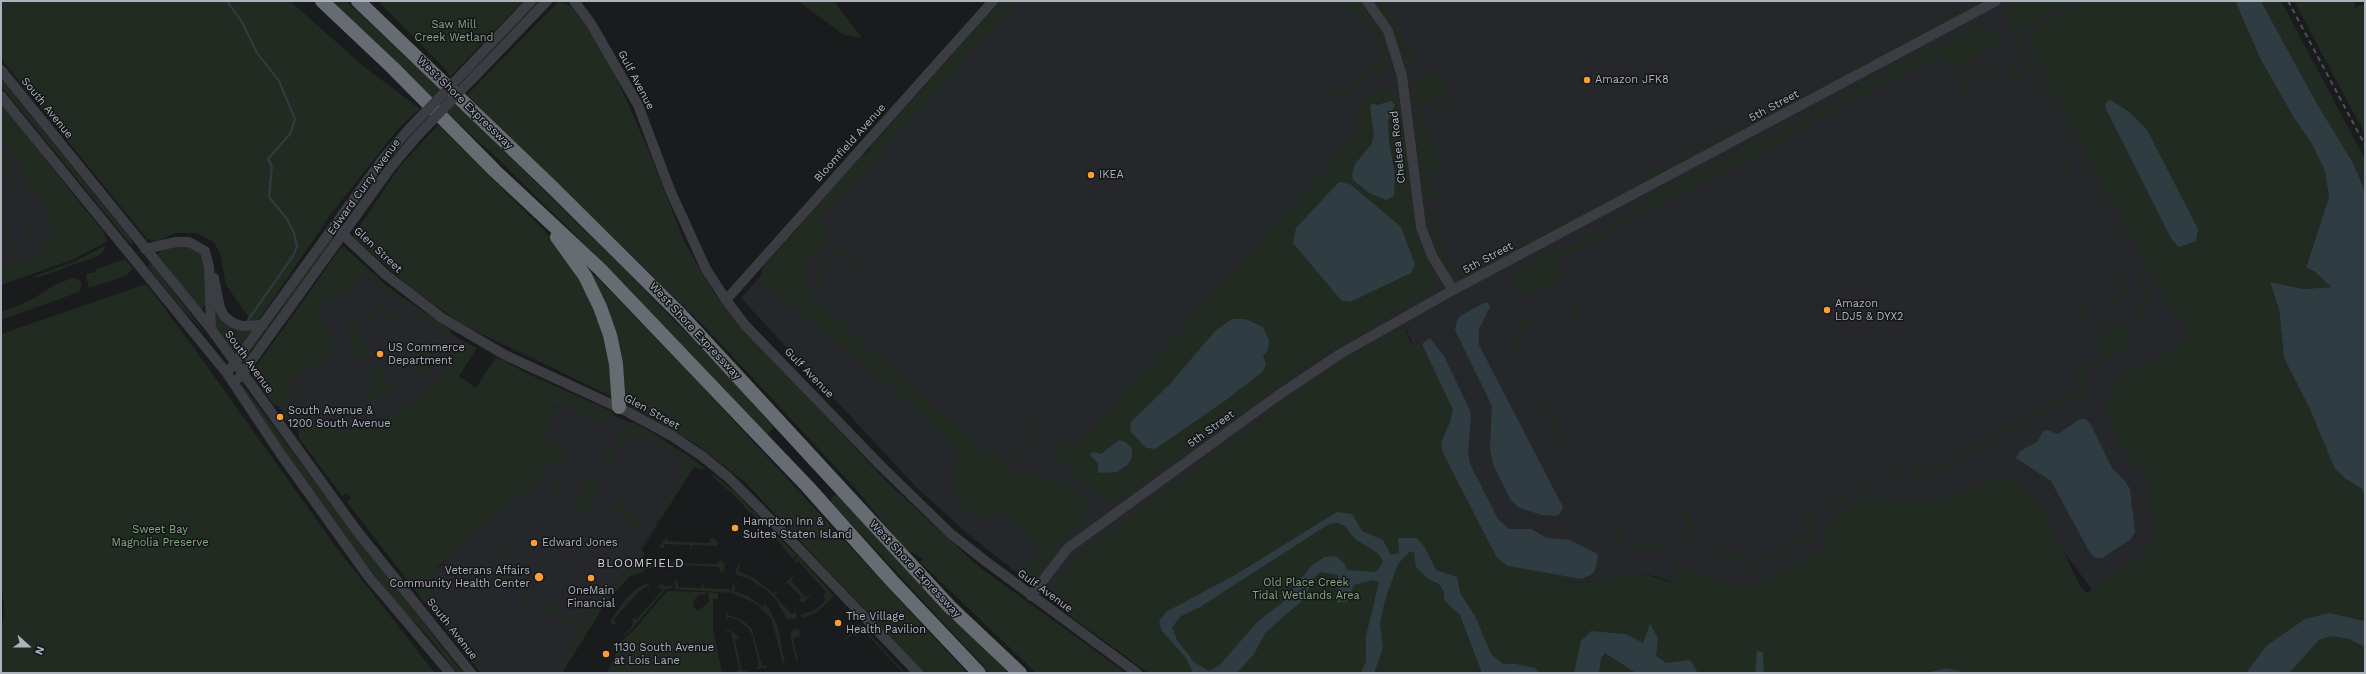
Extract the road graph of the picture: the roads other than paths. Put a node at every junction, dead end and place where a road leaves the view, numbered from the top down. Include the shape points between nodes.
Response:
1 (322, 1) edge
2 (358, 1) edge
3 (531, 1) edge
4 (547, 1) edge
5 (574, 1) edge
6 (993, 1) edge
7 (1367, 1) edge
8 (1996, 1) edge
9 (1, 70) edge
10 (1, 96) edge
11 (495, 171) junction
12 (335, 227) junction
13 (344, 235) junction
14 (145, 249) junction
15 (207, 256) junction
16 (1453, 290) junction
17 (726, 300) junction
18 (263, 325) junction
19 (211, 329) junction
20 (235, 363) junction
21 (226, 372) junction
22 (243, 374) junction
23 (233, 384) junction
24 (619, 407) junction
25 (1031, 596) junction
26 (450, 673) edge
27 (471, 673) edge
28 (918, 673) edge
29 (979, 673) edge
30 (1020, 673) edge
31 (1137, 673) edge

1 - 11 highway
2 - 30 highway, West Shore Expressway via 675,309 950,607
3 - 12 street, Edward Curry Avenue, bridge via 383,159
4 - 13 street, Edward Curry Avenue, bridge via 391,166
5 - 17 street, Gulf Avenue via 590,22 638,105 670,190 706,269
6 - 17 street, Bloomfield Avenue
7 - 16 street, Chelsea Road via 1388,31 1402,76 1421,227 1432,256
8 - 16 street, 5th Street
9 - 14 street, South Avenue
10 - 21 street
11 - 24 highway via 547,224 584,276 600,307 610,335 619,388
11 - 29 highway via 600,269 662,332
12 - 13 street, Glen Street
12 - 18 street, Edward Curry Avenue
13 - 22 street, Edward Curry Avenue
13 - 24 street, Glen Street via 386,275 442,318 505,355
14 - 15 street via 176,242 189,242 198,246
14 - 19 street, South Avenue
15 - 18 street via 214,272 220,308 224,316 242,326
15 - 19 street
16 - 25 street, 5th Street via 1340,354 1276,397 1068,548
17 - 25 street, Gulf Avenue via 745,325 915,501 951,534
18 - 20 street, Edward Curry Avenue
19 - 20 street, South Avenue
20 - 21 street, Edward Curry Avenue
20 - 22 street, South Avenue
21 - 23 street
22 - 23 street, Edward Curry Avenue
22 - 27 street, South Avenue via 357,531
23 - 26 street via 368,576
24 - 28 street, Glen Street via 672,436 728,477
25 - 31 street, Gulf Avenue

